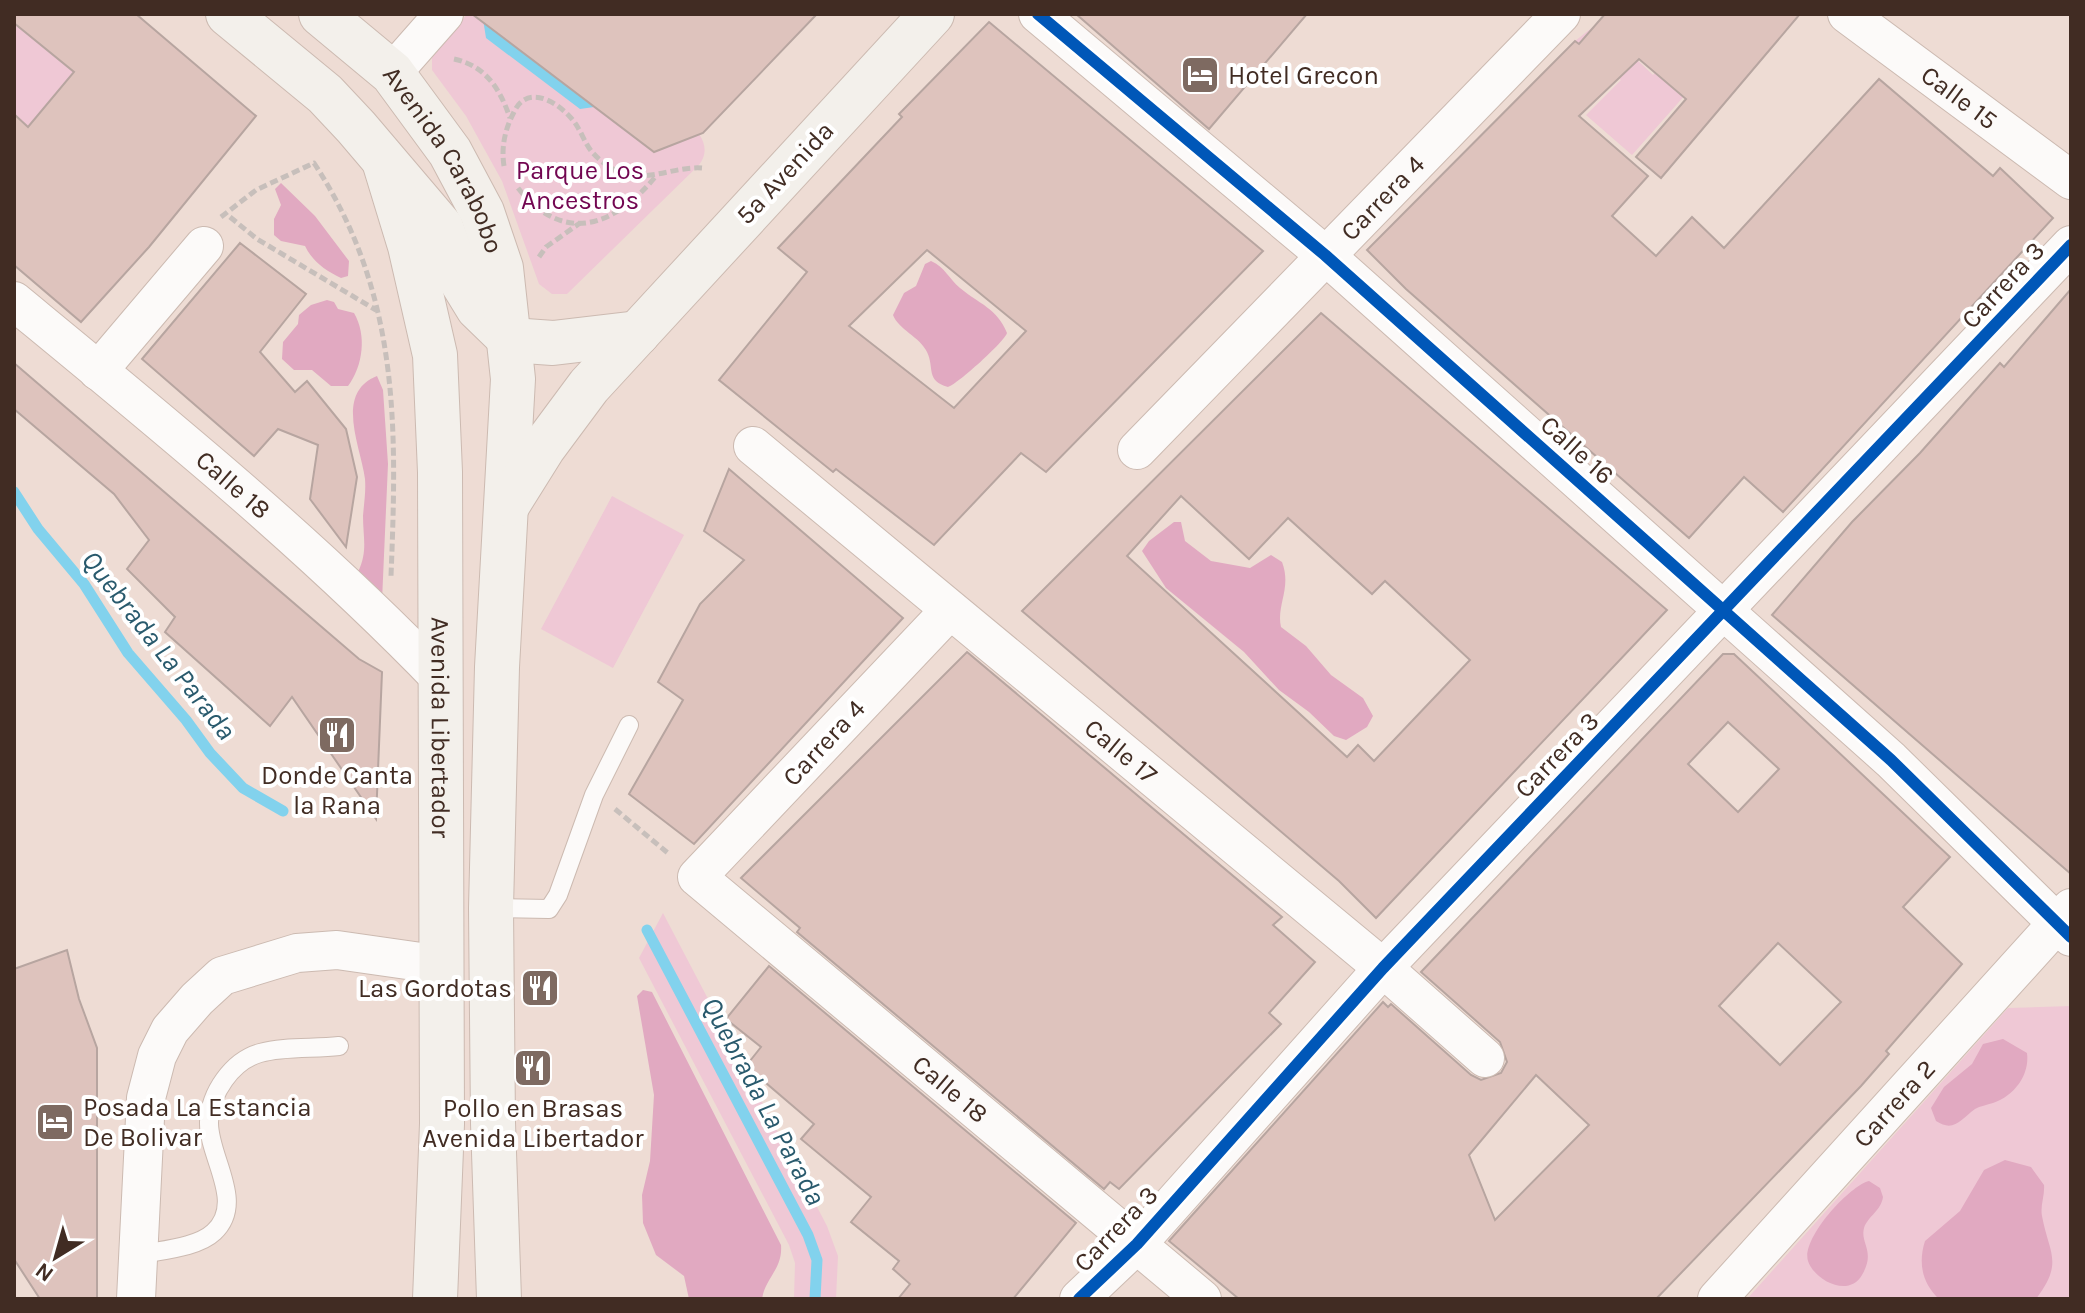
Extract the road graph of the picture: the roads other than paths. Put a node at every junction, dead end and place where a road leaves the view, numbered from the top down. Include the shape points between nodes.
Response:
1 (228, 14) edge
2 (321, 14) edge
3 (444, 14) edge
4 (932, 14) edge
5 (1038, 14) edge
6 (1561, 14) edge
7 (1847, 14) edge
8 (392, 73) junction
9 (385, 164) junction
10 (2071, 180) edge
11 (2071, 245) edge
12 (204, 246) road end
13 (1325, 255) junction
14 (14, 301) edge
15 (638, 333) junction
16 (511, 340) junction
17 (98, 371) junction
18 (753, 446) dead end
19 (1137, 450) dead end
20 (505, 509) junction
21 (950, 610) junction
22 (1725, 612) junction
23 (442, 680) junction
24 (629, 725) dead end
25 (697, 877) joint
26 (491, 908) junction
27 (2066, 923) edge
28 (442, 965) junction
29 (1383, 968) junction
30 (339, 1046) dead end
31 (1485, 1058) dead end
32 (1137, 1244) junction
33 (138, 1255) junction
34 (136, 1299) edge
35 (435, 1299) edge
36 (499, 1299) edge
37 (1079, 1299) edge
38 (1202, 1299) edge
39 (1717, 1299) edge

1 - 9 main road, Avenida Carabobo via 325,94
2 - 8 main road, Avenida Carabobo
3 - 8 street
4 - 15 main road, 5ª Avenida
5 - 13 street, Calle 16
6 - 13 street, Carrera 4
7 - 10 street, Calle 15
8 - 16 main road, Avenida Carabobo via 450,152 482,212 501,268
9 - 16 main road, Avenida Carabobo via 441,227 459,277 478,308
9 - 23 main road, Avenida Libertador via 435,355
11 - 22 street, Carrera 3
12 - 17 street
13 - 19 street, Carrera 4
13 - 22 street, Calle 16
14 - 17 street, Calle 18
15 - 16 main road via 553,343
15 - 20 main road, 5ª Avenida via 589,386
16 - 20 main road, Avenida Libertador
17 - 23 street, Calle 18 via 239,490
18 - 21 street, Calle 17
20 - 26 main road, Avenida Libertador
21 - 25 street, Carrera 4
21 - 29 street, Calle 17
22 - 27 street, Calle 16
22 - 29 street, Carrera 3
23 - 28 main road, Avenida Libertador
24 - 26 lane via 594,795 549,909
25 - 32 street, Calle 18
26 - 36 main road, Avenida Libertador
27 - 39 street, Carrera 2
28 - 33 street via 337,950 297,953 222,976 170,1030 157,1056 146,1098
28 - 35 main road, Avenida Libertador
29 - 31 street, Calle 17
29 - 32 street, Carrera 3
30 - 33 lane via 259,1053 224,1076 209,1122 227,1197 221,1224 197,1241
32 - 37 street, Carrera 3
32 - 38 street, Calle 18
33 - 34 street

